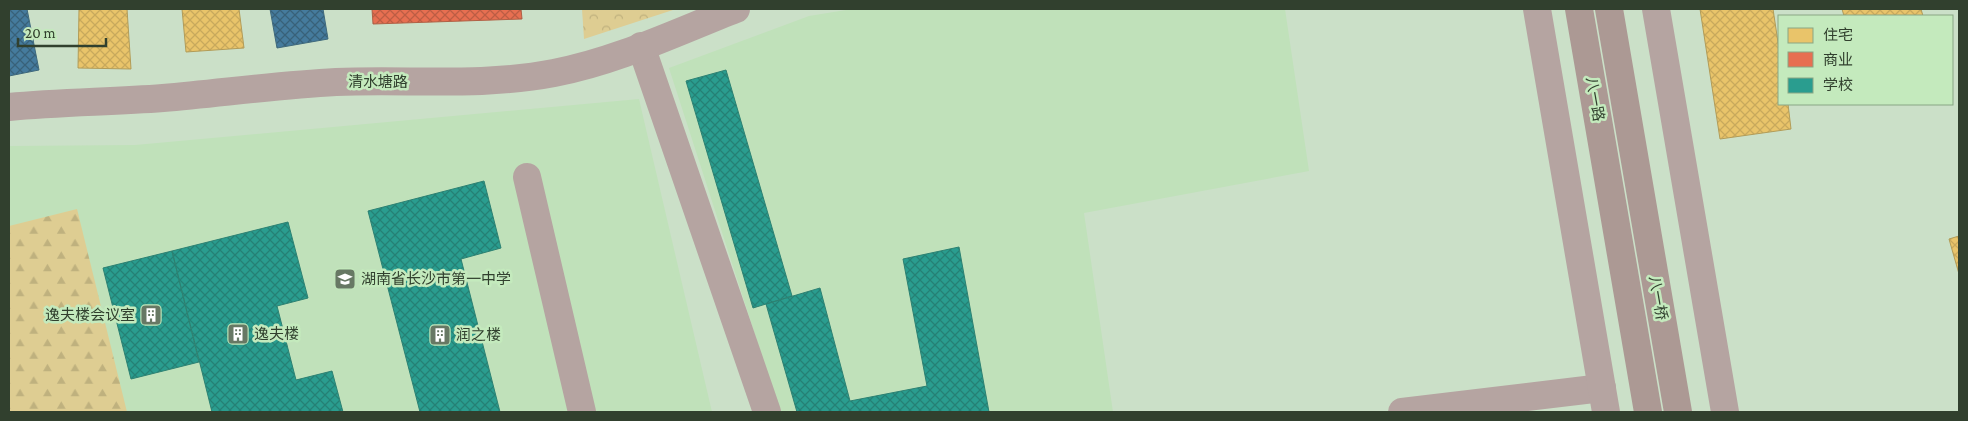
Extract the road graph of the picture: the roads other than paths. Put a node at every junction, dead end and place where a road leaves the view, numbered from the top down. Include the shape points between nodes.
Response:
1 (736, 9) edge
2 (1537, 9) edge
3 (1579, 9) edge
4 (1609, 9) edge
5 (1656, 9) edge
6 (641, 46) junction
7 (9, 107) edge
8 (527, 176) dead end
9 (1639, 185) joint
10 (1610, 189) joint
11 (1604, 400) edge
12 (582, 412) edge
13 (768, 412) edge
14 (1402, 412) edge
15 (1648, 412) edge
16 (1678, 412) edge
17 (1725, 412) edge

1 - 6 street, 清水塘路
2 - 11 street
3 - 10 main road, 八一路
4 - 9 main road, 八一路
5 - 17 street
6 - 7 street, 清水塘路 via 556,73 511,80 329,83
6 - 13 street
8 - 12 street
9 - 16 main road, 八一桥
10 - 15 main road, 八一桥
11 - 14 street

